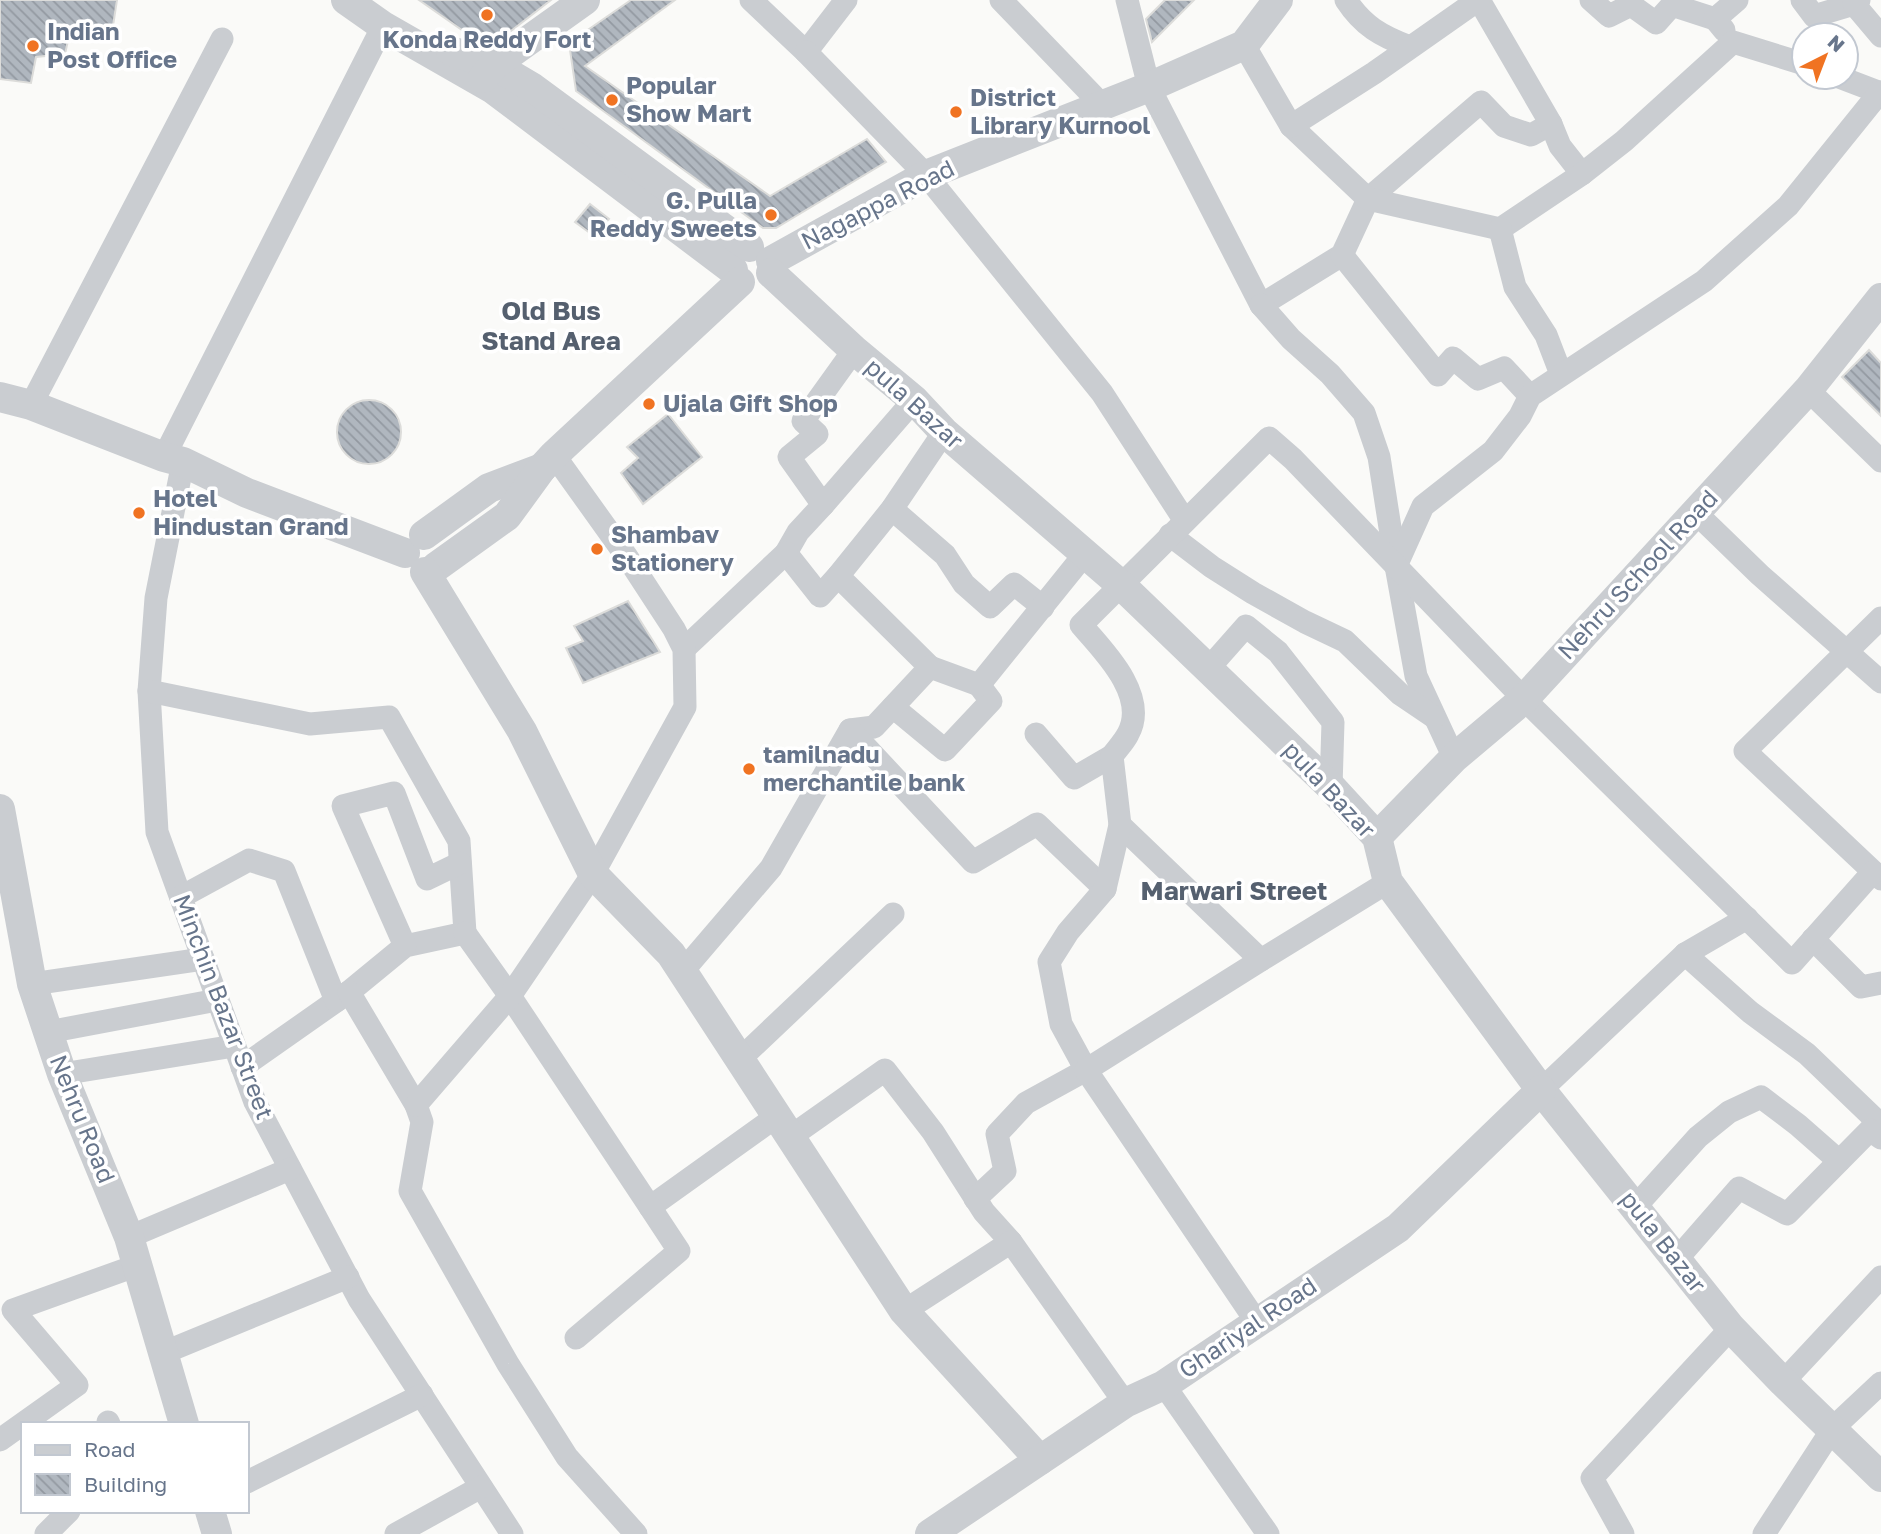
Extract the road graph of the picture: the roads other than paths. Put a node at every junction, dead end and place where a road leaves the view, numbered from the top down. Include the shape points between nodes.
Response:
1 (346, 0) edge
2 (586, 0) edge
3 (751, 0) edge
4 (846, 0) edge
5 (1001, 0) edge
6 (1127, 0) edge
7 (1278, 0) edge
8 (1346, 0) edge
9 (1479, 0) edge
10 (1591, 0) edge
11 (1737, 0) edge
12 (1802, 0) edge
13 (1855, 1) edge
14 (382, 13) edge
15 (1716, 19) junction
16 (1880, 35) edge
17 (222, 39) dead end
18 (1733, 42) junction
19 (1244, 45) junction
20 (1410, 47) junction
21 (806, 52) junction
22 (1790, 60) edge
23 (487, 74) junction
24 (1860, 85) edge
25 (1149, 87) junction
26 (1881, 93) edge
27 (1102, 106) junction
28 (1551, 124) junction
29 (1290, 126) junction
30 (1582, 174) junction
31 (926, 175) junction
32 (1368, 199) junction
33 (1500, 229) junction
34 (1342, 256) junction
35 (753, 267) junction
36 (1881, 298) edge
37 (1261, 305) junction
38 (854, 350) junction
39 (1560, 374) junction
40 (1808, 390) junction
41 (1530, 396) junction
42 (0, 397) edge
43 (914, 400) junction
44 (30, 405) junction
45 (944, 432) junction
46 (174, 459) junction
47 (548, 461) junction
48 (1881, 461) edge
49 (823, 505) junction
50 (892, 509) junction
51 (1696, 513) junction
52 (1178, 528) junction
53 (786, 553) junction
54 (1084, 555) junction
55 (422, 557) junction
56 (1396, 566) junction
57 (838, 576) junction
58 (1120, 584) junction
59 (1044, 607) junction
60 (1881, 618) edge
61 (684, 649) junction
62 (1847, 652) junction
63 (930, 667) junction
64 (1208, 669) junction
65 (1881, 682) edge
66 (979, 685) junction
67 (149, 691) junction
68 (1524, 699) junction
69 (893, 707) junction
70 (1434, 717) junction
71 (850, 730) junction
72 (1036, 734) dead end
73 (1112, 756) junction
74 (1454, 758) junction
75 (1331, 787) junction
76 (0, 809) edge
77 (1120, 825) junction
78 (1377, 837) junction
79 (460, 863) junction
80 (593, 874) junction
81 (1877, 876) edge
82 (1388, 882) junction
83 (1105, 889) junction
84 (181, 897) junction
85 (893, 914) dead end
86 (1747, 918) junction
87 (464, 933) junction
88 (1813, 939) junction
89 (405, 946) junction
90 (1685, 954) junction
91 (203, 959) junction
92 (1261, 960) junction
93 (682, 972) junction
94 (1881, 983) edge
95 (33, 984) junction
96 (342, 996) junction
97 (510, 996) junction
98 (217, 1000) junction
99 (48, 1032) junction
100 (238, 1056) junction
101 (740, 1059) junction
102 (1086, 1070) junction
103 (62, 1074) junction
104 (1541, 1090) junction
105 (416, 1105) junction
106 (1881, 1125) edge
107 (784, 1127) junction
108 (1881, 1138) edge
109 (1839, 1161) junction
110 (290, 1169) junction
111 (975, 1199) junction
112 (650, 1207) junction
113 (1635, 1207) junction
114 (129, 1237) junction
115 (1011, 1242) junction
116 (1677, 1259) junction
117 (138, 1265) junction
118 (1881, 1277) edge
119 (348, 1278) junction
120 (904, 1311) junction
121 (1256, 1321) junction
122 (1731, 1328) junction
123 (576, 1338) dead end
124 (163, 1353) junction
125 (1783, 1382) junction
126 (1881, 1383) edge
127 (1164, 1384) junction
128 (422, 1395) junction
129 (1125, 1403) junction
130 (25, 1422) edge
131 (183, 1422) edge
132 (21, 1425) edge
133 (1833, 1428) junction
134 (0, 1440) edge
135 (1040, 1460) junction
136 (1881, 1477) edge
137 (248, 1482) edge
138 (481, 1487) junction
139 (67, 1513) edge
140 (211, 1513) edge
141 (46, 1534) edge
142 (217, 1534) edge
143 (396, 1534) edge
144 (512, 1534) edge
145 (636, 1534) edge
146 (930, 1534) edge
147 (1268, 1534) edge
148 (1623, 1534) edge
149 (1764, 1534) edge

1 - 14 street, pula Bazar
2 - 23 street
3 - 21 street
4 - 21 street
5 - 27 street
6 - 25 street
7 - 19 street, Nagappa Road
8 - 20 street via 1367,25
9 - 20 street
9 - 28 street
10 - 15 street via 1609,16 1631,5 1656,23 1672,5
11 - 15 street
12 - 13 street via 1814,16
13 - 16 street
14 - 23 street, pula Bazar via 391,14
14 - 46 street, Minchin Bazar Street
15 - 18 street
17 - 44 street
18 - 22 street
18 - 30 street
19 - 25 street, Nagappa Road
19 - 29 street
20 - 29 street
21 - 31 street
23 - 35 street, pula Bazar via 533,88
24 - 26 street
25 - 27 street, Nagappa Road
25 - 37 street
26 - 39 street via 1788,206 1704,281
27 - 31 street, Nagappa Road
28 - 30 street via 1560,146
28 - 32 street via 1531,135 1504,126 1480,102
29 - 32 street
30 - 33 street
31 - 35 street, Nagappa Road
31 - 52 street via 1102,393
32 - 33 street
32 - 34 street
33 - 39 street via 1515,287 1546,335
34 - 37 street
34 - 41 street via 1438,375 1453,358 1478,379 1504,368
35 - 38 street, pula Bazar
35 - 47 street, Nagappa Road
36 - 40 street, Nehru School Road
37 - 56 street via 1364,414 1380,457
38 - 43 street, pula Bazar
38 - 49 street via 803,421 817,434 789,457
39 - 41 street
40 - 48 street
40 - 51 street, Nehru School Road
41 - 56 street via 1493,451 1423,506
42 - 44 street
43 - 45 street, pula Bazar
43 - 49 street
44 - 46 street
45 - 50 street
45 - 54 street, pula Bazar
46 - 55 street via 247,493
46 - 67 street, Minchin Bazar Street
47 - 55 street via 489,488
47 - 61 street via 627,558
49 - 53 street via 797,532
50 - 57 street
50 - 59 street via 945,555 964,584 990,607 1014,584
51 - 62 street
51 - 68 street, Nehru School Road
52 - 56 street via 1269,438
52 - 58 street
52 - 70 street via 1212,567 1345,641 1400,694
53 - 57 street via 820,596
53 - 61 street
54 - 58 street, pula Bazar
54 - 59 street
55 - 80 street via 522,731
56 - 68 street
56 - 70 street via 1416,676
57 - 63 street
58 - 64 street, pula Bazar
58 - 73 street via 1081,625 1118,667 1133,702 1130,732
59 - 66 street
60 - 62 street
61 - 80 street via 685,707
62 - 65 street
62 - 81 street via 1745,751
63 - 66 street
63 - 69 street
64 - 75 street, pula Bazar
64 - 75 street via 1246,626 1278,652 1333,722
66 - 69 street via 991,701 945,750
67 - 79 street via 310,724 389,717 458,841
67 - 84 street, Minchin Bazar Street via 157,832
68 - 74 street, Nehru School Road
68 - 86 street
69 - 71 street via 874,727
70 - 74 street
71 - 83 street via 973,862 1037,824
71 - 93 street via 771,868
72 - 73 street via 1074,778
73 - 77 street
74 - 78 street, Nehru School Road
75 - 78 street, pula Bazar
76 - 95 street, Nehru Road
77 - 83 street
77 - 92 street
78 - 82 street, pula Bazar
79 - 87 street
79 - 89 street via 427,879 394,793 343,806
80 - 93 street via 671,954
80 - 97 street
81 - 88 street
82 - 92 street
82 - 104 street, pula Bazar
83 - 102 street via 1048,962 1061,1024
84 - 91 street, Minchin Bazar Street
84 - 96 street via 249,860 284,871
85 - 101 street
86 - 88 street via 1792,963
86 - 90 street
87 - 89 street
87 - 97 street
88 - 94 street via 1861,987
89 - 96 street
90 - 104 street
90 - 106 street via 1750,1012 1807,1054
91 - 95 street
91 - 98 street, Minchin Bazar Street
92 - 102 street
93 - 101 street
95 - 99 street, Nehru Road
96 - 100 street
96 - 105 street
97 - 105 street
97 - 112 street
98 - 99 street
98 - 100 street, Minchin Bazar Street
99 - 103 street, Nehru Road
100 - 103 street
100 - 110 street, Minchin Bazar Street via 255,1102
101 - 107 street
102 - 111 street via 1026,1104 997,1133 1005,1171
102 - 121 street
103 - 114 street, Nehru Road
104 - 113 street, pula Bazar
104 - 121 street, Ghariyal Road via 1398,1228
105 - 145 street via 422,1122 410,1191 508,1364 567,1457
107 - 111 street via 885,1070 933,1132
107 - 112 street
107 - 120 street
108 - 109 street via 1870,1130
109 - 113 street via 1760,1097 1729,1112 1698,1137
109 - 116 street via 1787,1214 1739,1188
110 - 114 street
110 - 119 street, Minchin Bazar Street
111 - 115 street
112 - 123 street via 679,1251
113 - 116 street, pula Bazar
114 - 117 street, Nehru Road
115 - 120 street
115 - 129 street
116 - 122 street, pula Bazar
117 - 124 street, Nehru Road
117 - 130 street via 13,1310 77,1385
118 - 125 street
119 - 124 street
119 - 128 street, Minchin Bazar Street
120 - 135 street
121 - 127 street, Ghariyal Road
122 - 125 street, pula Bazar
122 - 148 street via 1592,1478
124 - 131 street, Nehru Road
125 - 133 street, pula Bazar
126 - 133 street
127 - 129 street, Ghariyal Road
127 - 147 street
128 - 137 street
128 - 138 street, Minchin Bazar Street
129 - 135 street, Ghariyal Road
132 - 134 street
133 - 136 street, pula Bazar
133 - 149 street
135 - 146 street, Ghariyal Road
138 - 143 street
138 - 144 street, Minchin Bazar Street
139 - 141 street
140 - 142 street

